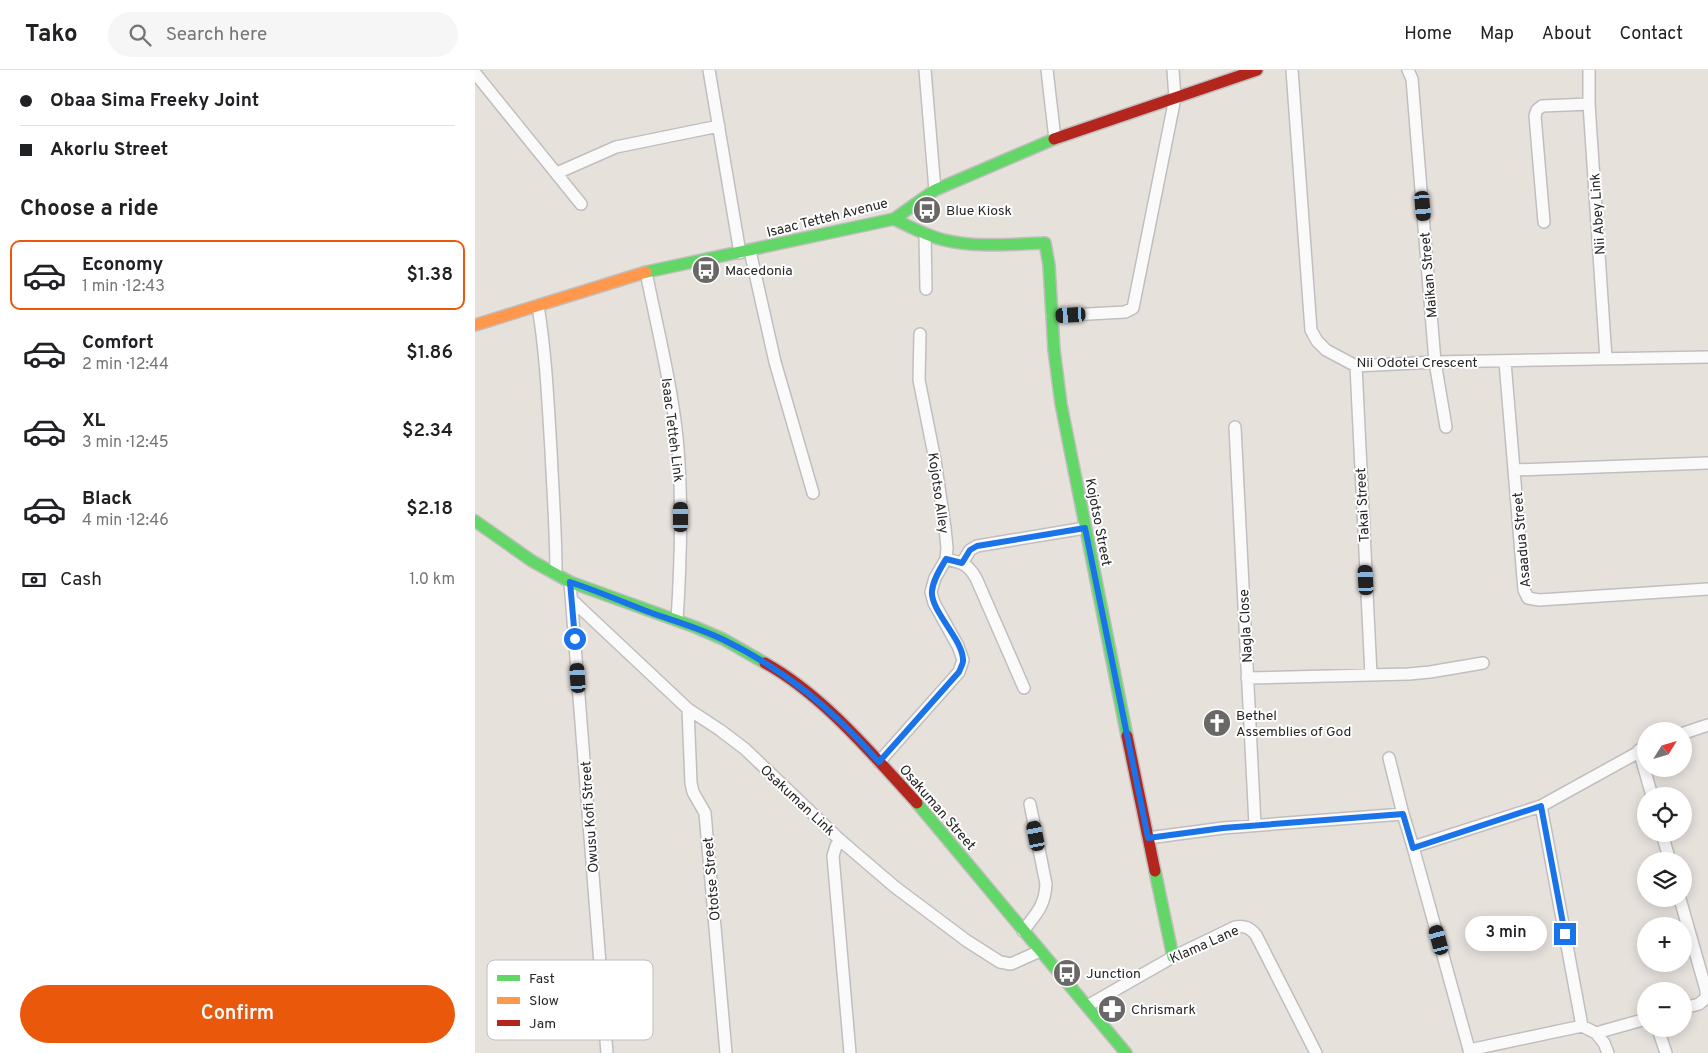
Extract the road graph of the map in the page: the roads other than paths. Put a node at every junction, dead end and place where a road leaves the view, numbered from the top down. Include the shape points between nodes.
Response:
1 (709, 70) edge
2 (925, 70) edge
3 (1047, 70) edge
4 (1173, 70) edge
5 (1257, 70) edge
6 (1292, 70) edge
7 (1408, 70) edge
8 (1589, 70) edge
9 (475, 73) edge
10 (1175, 98) junction
11 (1589, 104) junction
12 (719, 126) junction
13 (1055, 139) junction
14 (557, 173) junction
15 (935, 190) junction
16 (581, 204) dead end
17 (894, 219) junction
18 (1544, 222) dead end
19 (925, 234) junction
20 (745, 252) junction
21 (646, 272) junction
22 (926, 289) dead end
23 (538, 306) junction
24 (1052, 316) junction
25 (475, 325) edge
26 (920, 334) dead end
27 (1708, 357) edge
28 (1606, 359) junction
29 (1435, 362) junction
30 (1505, 362) junction
31 (1355, 366) junction
32 (1235, 427) dead end
33 (1447, 427) dead end
34 (1708, 463) edge
35 (1515, 470) junction
36 (813, 493) dead end
37 (475, 521) edge
38 (1085, 528) junction
39 (946, 559) junction
40 (962, 563) junction
41 (556, 574) junction
42 (570, 582) junction
43 (1708, 589) edge
44 (572, 600) junction
45 (677, 620) junction
46 (1483, 663) dead end
47 (1371, 675) junction
48 (1247, 678) junction
49 (1024, 688) dead end
50 (688, 709) junction
51 (1708, 725) edge
52 (1693, 730) edge
53 (1637, 752) edge
54 (1389, 758) dead end
55 (879, 762) junction
56 (1030, 804) dead end
57 (1541, 806) junction
58 (1403, 814) junction
59 (1255, 825) junction
60 (1148, 838) junction
61 (840, 840) junction
62 (1413, 848) junction
63 (1683, 907) edge
64 (1023, 931) junction
65 (1040, 951) junction
66 (1173, 957) junction
67 (600, 960) edge
68 (1087, 1006) junction
69 (1692, 1006) edge
70 (1637, 1022) edge
71 (1582, 1026) junction
72 (1596, 1033) junction
73 (1660, 1037) edge
74 (606, 1040) edge
75 (1469, 1052) edge
76 (607, 1053) edge
77 (726, 1053) edge
78 (850, 1053) edge
79 (1126, 1053) edge
80 (1317, 1053) edge
81 (1608, 1053) edge
82 (1665, 1053) edge

1 - 12 street
2 - 15 street
3 - 13 street
4 - 10 street
5 - 10 street, Isaac Tetteh Avenue
6 - 31 street, Nii Odotei Crescent via 1311,330 1326,350
7 - 29 street, Maikan Street via 1412,79
8 - 11 street, Nii Abey Link
9 - 14 street
10 - 13 street, Isaac Tetteh Avenue
10 - 24 street via 1133,308 1125,312
11 - 18 street via 1542,106 1537,110
11 - 28 street, Nii Abey Link
12 - 14 street via 616,147
12 - 20 street
13 - 15 street, Isaac Tetteh Avenue
14 - 16 street
15 - 17 street, Isaac Tetteh Avenue
17 - 19 street, Kojotso Street
17 - 20 street, Isaac Tetteh Avenue
19 - 22 street
19 - 24 street, Kojotso Street via 973,244 1045,243
20 - 21 street, Isaac Tetteh Avenue
20 - 36 street
21 - 23 street, Isaac Tetteh Avenue
21 - 45 street, Isaac Tetteh Link via 677,436 681,497
23 - 25 street, Isaac Tetteh Avenue
23 - 41 street via 549,413
24 - 38 street, Kojotso Street via 1061,404
26 - 39 street, Kojotso Alley via 919,380 935,460
27 - 28 street, Nii Odotei Crescent
28 - 30 street, Nii Odotei Crescent
29 - 30 street, Nii Odotei Crescent
29 - 31 street, Nii Odotei Crescent
29 - 33 street, Maikan Street
30 - 35 street, Asaadua Street
31 - 47 street, Takai Street
32 - 48 street, Nagla Close
34 - 35 street
35 - 43 street, Asaadua Street via 1524,590 1528,598 1539,600
37 - 41 street, Osakuman Street
38 - 40 street via 977,546 970,550
38 - 60 street, Kojotso Street
39 - 40 street
39 - 55 street via 931,592 963,660 959,672
40 - 49 street via 976,578
41 - 42 street, Osakuman Street
42 - 44 street, Owusu Kofi Street
42 - 45 street, Osakuman Street
44 - 50 street, Osakuman Link
44 - 67 street, Owusu Kofi Street
45 - 55 street, Osakuman Street via 723,639 796,683 838,718
46 - 47 street via 1430,672
47 - 48 street
48 - 59 street, Nagla Close
50 - 61 street, Osakuman Link via 745,749
50 - 77 street, Ototse Street via 691,783 705,813
51 - 52 street
53 - 57 street
54 - 58 street
55 - 64 street, Osakuman Street
56 - 64 street via 1045,896 1041,908
57 - 62 street
57 - 71 street
58 - 59 street
58 - 62 street
59 - 60 street
60 - 66 street, Kojotso Street
61 - 65 street, Osakuman Link via 895,887 1000,962 1011,964
61 - 78 street via 833,856
62 - 75 street
63 - 69 street via 1706,990 1706,998
64 - 65 street, Osakuman Street
65 - 68 street, Osakuman Street
66 - 68 street, Klama Lane
66 - 80 street, Klama Lane via 1235,927 1251,929
68 - 79 street, Osakuman Street
70 - 72 street
71 - 72 street
71 - 75 street
72 - 81 street
73 - 82 street
74 - 76 street, Owusu Kofi Street

